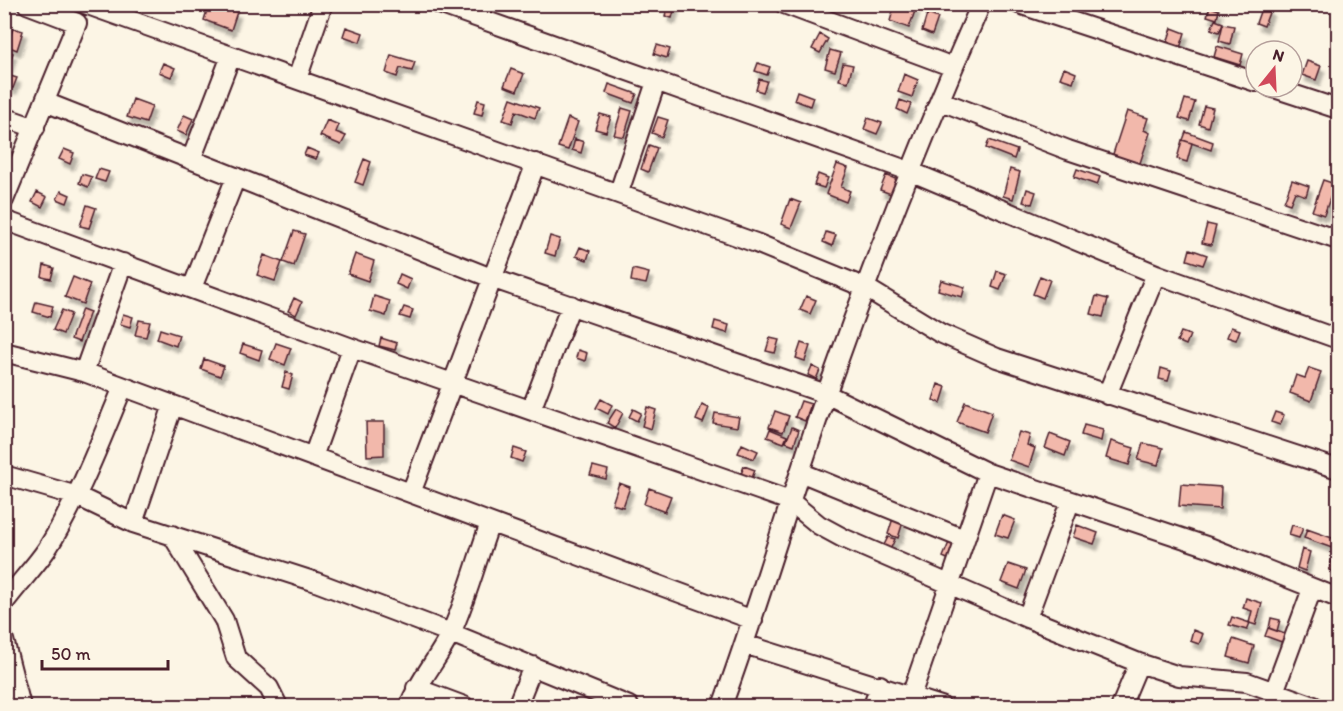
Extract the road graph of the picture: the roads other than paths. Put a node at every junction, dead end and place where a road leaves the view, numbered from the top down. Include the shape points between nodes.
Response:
1 (27, 4) edge
2 (84, 4) edge
3 (322, 4) edge
4 (439, 4) edge
5 (784, 4) edge
6 (981, 4) edge
7 (1019, 4) edge
8 (77, 23) junction
9 (231, 56) junction
10 (953, 67) junction
11 (1244, 78) edge
12 (297, 79) junction
13 (656, 82) junction
14 (1304, 98) edge
15 (941, 101) junction
16 (45, 102) junction
17 (1338, 109) edge
18 (4, 117) edge
19 (35, 128) junction
20 (191, 160) junction
21 (536, 163) junction
22 (912, 172) junction
23 (236, 177) junction
24 (619, 192) junction
25 (4, 200) edge
26 (4, 220) edge
27 (1338, 240) edge
28 (123, 263) junction
29 (1156, 274) junction
30 (494, 279) junction
31 (192, 288) junction
32 (866, 288) junction
33 (571, 305) junction
34 (1338, 339) edge
35 (352, 348) junction
36 (4, 352) edge
37 (84, 372) junction
38 (453, 383) junction
39 (123, 387) junction
40 (826, 394) junction
41 (1107, 395) junction
42 (173, 405) junction
43 (531, 410) junction
44 (313, 457) junction
45 (1338, 469) edge
46 (800, 472) junction
47 (988, 473) junction
48 (4, 476) edge
49 (411, 493) junction
50 (77, 496) junction
51 (790, 501) junction
52 (1070, 502) junction
53 (133, 522) junction
54 (490, 523) junction
55 (172, 535) junction
56 (964, 538) junction
57 (949, 583) junction
58 (1312, 589) junction
59 (1338, 598) edge
60 (4, 603) edge
61 (1027, 618) junction
62 (753, 620) junction
63 (451, 633) junction
64 (4, 640) edge
65 (744, 644) junction
66 (1139, 663) junction
67 (533, 666) junction
68 (880, 685) junction
69 (416, 688) junction
70 (1274, 692) junction
71 (911, 696) junction
72 (21, 706) edge
73 (278, 706) edge
74 (409, 706) edge
75 (464, 706) edge
76 (517, 706) edge
77 (629, 706) edge
78 (722, 706) edge
79 (873, 706) edge
80 (941, 706) edge
81 (1121, 706) edge
82 (1314, 706) edge

1 - 8 street
2 - 8 street
2 - 9 street
3 - 12 street
4 - 13 street
5 - 10 street
6 - 10 street
7 - 11 street
8 - 16 street
9 - 12 street
9 - 20 street
10 - 15 street
12 - 21 street
13 - 22 street
13 - 24 street
14 - 17 street
15 - 22 street
15 - 27 street via 1068,150
16 - 19 street
16 - 20 street
18 - 19 street
19 - 25 street
20 - 23 street
21 - 24 street
21 - 30 street
22 - 29 street
22 - 32 street
23 - 30 street
23 - 31 street
24 - 32 street
26 - 28 street
28 - 31 street
28 - 37 street
29 - 34 street
29 - 41 street
30 - 33 street
30 - 38 street
31 - 35 street
32 - 40 street
32 - 41 street via 940,333 997,358
33 - 40 street
33 - 43 street
35 - 38 street
35 - 44 street
36 - 37 street
37 - 39 street
38 - 43 street
38 - 49 street
39 - 42 street
39 - 50 street
40 - 46 street
40 - 47 street
41 - 45 street
42 - 44 street
42 - 53 street
43 - 51 street
44 - 49 street
46 - 51 street
46 - 56 street
47 - 52 street
47 - 56 street
48 - 50 street
49 - 54 street
50 - 53 street
50 - 60 street via 38,563
51 - 57 street via 819,525 843,538
51 - 62 street
52 - 58 street via 1212,548
52 - 61 street
53 - 55 street
54 - 62 street
54 - 63 street
55 - 63 street via 316,582
55 - 73 street via 224,620 236,658 269,688
56 - 57 street
57 - 61 street
57 - 71 street
58 - 59 street
58 - 70 street
61 - 66 street
62 - 65 street
63 - 67 street
63 - 69 street
64 - 72 street
65 - 68 street
65 - 78 street
66 - 70 street via 1179,676 1235,679
66 - 81 street
67 - 76 street
67 - 77 street
68 - 71 street
68 - 79 street
69 - 74 street
69 - 75 street
70 - 82 street
71 - 80 street

